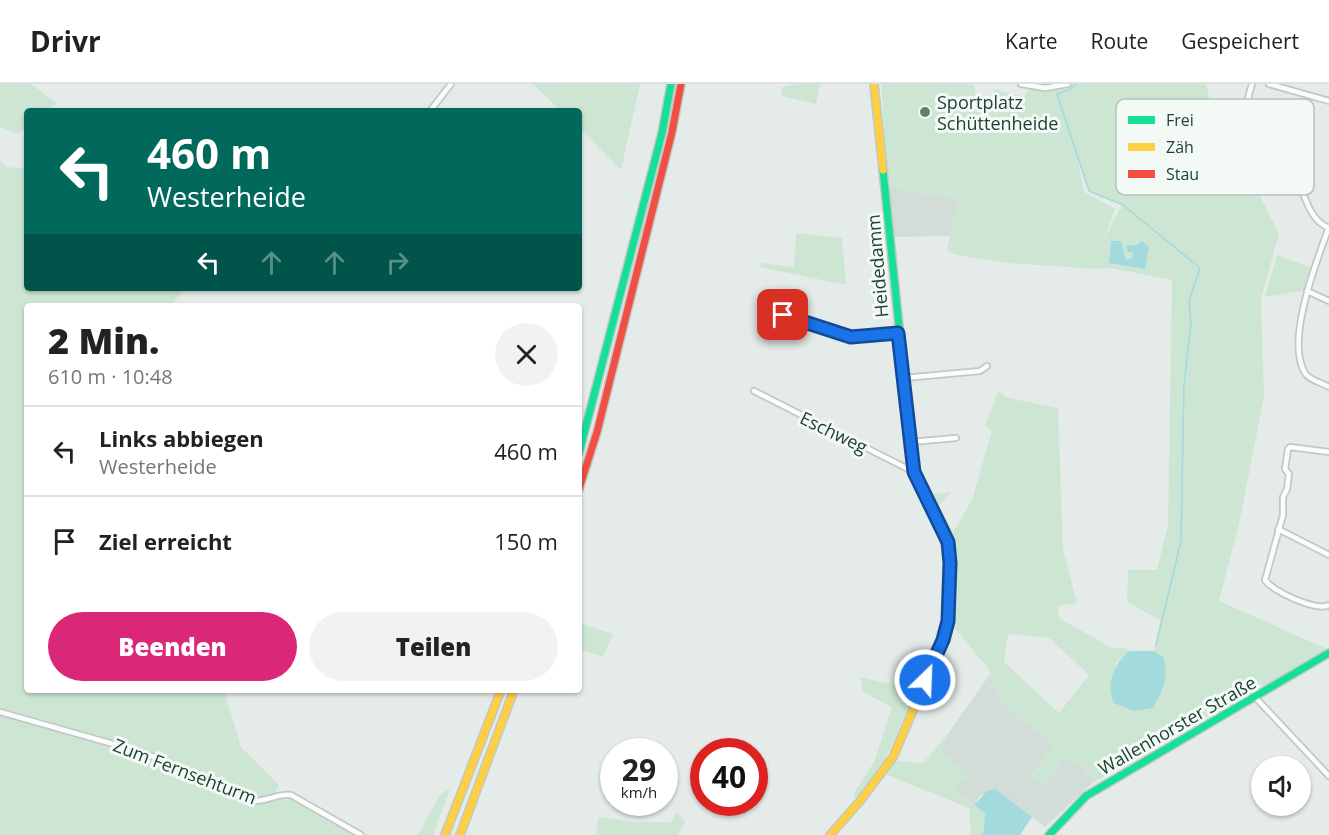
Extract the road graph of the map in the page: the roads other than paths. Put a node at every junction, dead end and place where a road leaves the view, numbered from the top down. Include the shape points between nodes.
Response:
1 (451, 84) edge
2 (671, 84) edge
3 (681, 84) edge
4 (874, 84) edge
5 (1021, 84) edge
6 (1068, 84) edge
7 (1252, 84) edge
8 (1269, 84) edge
9 (1033, 85) edge
10 (1248, 99) edge
11 (1329, 101) edge
12 (432, 108) edge
13 (1306, 195) edge
14 (1329, 228) edge
15 (1307, 291) junction
16 (1329, 301) edge
17 (783, 315) dead end
18 (898, 333) junction
19 (987, 366) dead end
20 (904, 378) junction
21 (1329, 387) edge
22 (754, 391) dead end
23 (956, 438) dead end
24 (582, 441) edge
25 (910, 442) junction
26 (1329, 452) edge
27 (914, 472) junction
28 (582, 480) edge
29 (1278, 529) junction
30 (1329, 555) edge
31 (1329, 605) edge
32 (1329, 653) edge
33 (500, 693) edge
34 (513, 693) edge
35 (1255, 697) junction
36 (0, 712) edge
37 (1329, 776) edge
38 (361, 835) edge
39 (445, 835) edge
40 (460, 835) edge
41 (830, 835) edge
42 (1049, 835) edge

1 - 12 street
2 - 24 main road via 662,133
3 - 28 main road via 597,432
4 - 18 main road, Heidedamm
5 - 9 street
6 - 9 street via 1045,88
7 - 10 street
8 - 11 street
13 - 14 street via 1317,222
14 - 15 street
15 - 16 street
15 - 21 street via 1299,336 1301,365 1306,376
17 - 18 street via 851,337
18 - 20 main road, Heidedamm
19 - 20 street via 980,371
20 - 25 main road, Heidedamm
22 - 27 street, Eschweg
23 - 25 street
25 - 27 main road, Heidedamm
26 - 29 street via 1302,447 1288,449 1285,469 1289,474
27 - 41 main road, Heidedamm via 948,542 948,621 893,757
29 - 30 street
29 - 31 street via 1265,580 1275,589 1317,608
32 - 35 main road, Wallenhorster Straße
33 - 39 main road
34 - 40 main road
35 - 37 street
35 - 42 main road, Wallenhorster Straße via 1086,796
36 - 38 street, Zum Fernsehturm via 145,753 252,801 291,795

